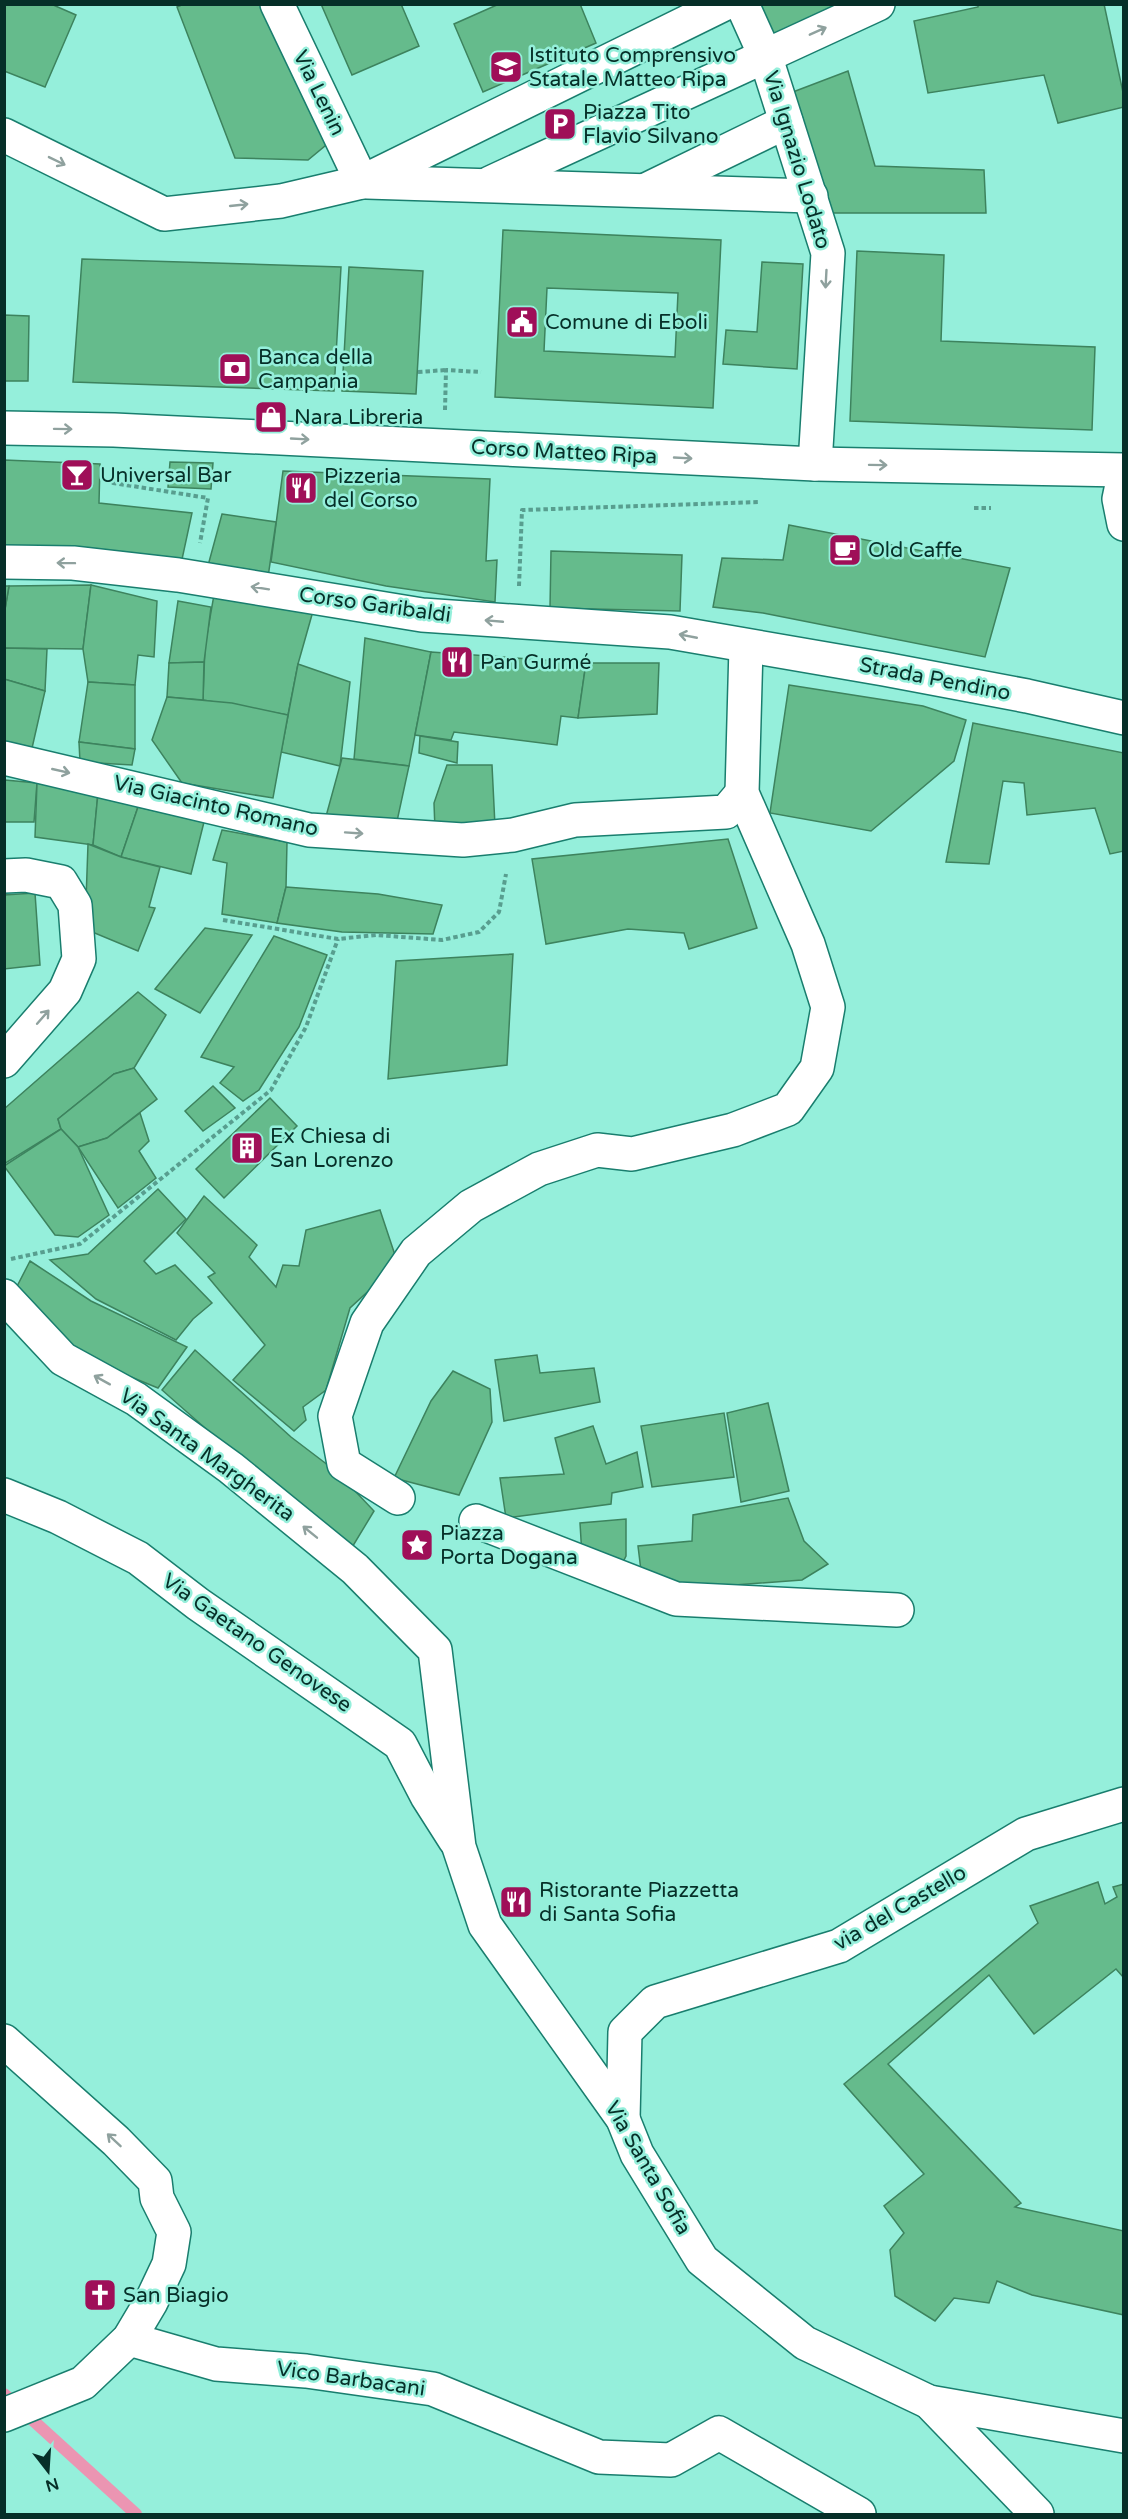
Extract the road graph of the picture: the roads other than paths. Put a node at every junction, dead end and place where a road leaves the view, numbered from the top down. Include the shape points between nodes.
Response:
1 (277, 4) edge
2 (724, 4) edge
3 (742, 4) edge
4 (878, 4) edge
5 (765, 55) junction
6 (786, 122) junction
7 (4, 135) edge
8 (362, 182) junction
9 (485, 186) junction
10 (643, 191) junction
11 (811, 196) junction
12 (4, 428) edge
13 (815, 464) junction
14 (1123, 494) edge
15 (4, 562) edge
16 (746, 647) junction
17 (1124, 718) edge
18 (4, 758) edge
19 (742, 793) junction
20 (4, 876) edge
21 (4, 1061) edge
22 (4, 1296) edge
23 (4, 1495) edge
24 (398, 1498) dead end
25 (476, 1521) dead end
26 (897, 1610) dead end
27 (435, 1650) joint
28 (1124, 1804) edge
29 (459, 1847) junction
30 (4, 2041) edge
31 (623, 2119) junction
32 (129, 2339) junction
33 (929, 2402) junction
34 (4, 2415) edge
35 (1124, 2436) edge
36 (859, 2514) edge
37 (1037, 2514) edge

1 - 8 street, Via Lenin
2 - 8 street
3 - 5 street, Via Ignazio Lodato
5 -> 4 street
5 - 6 street, Via Ignazio Lodato
5 - 9 street
6 - 10 street
6 - 11 street, Via Ignazio Lodato
7 -> 8 street via 164,214 281,201
8 - 9 street
9 - 10 street
10 - 11 street
11 -> 13 street, Via Ignazio Lodato via 828,253
12 -> 13 street, Corso Matteo Ripa
13 -> 14 street, Corso Matteo Ripa
16 -> 15 street, Corso Garibaldi via 670,632 422,615 194,577 73,563
16 - 17 street, Strada Pendino via 884,669
16 - 19 street
18 -> 19 street, Via Giacinto Romano via 309,830 463,840 513,835 575,820 726,812
19 - 24 street via 807,944 828,1007 817,1068 788,1108 733,1130 632,1154 597,1150 539,1169 471,1206 416,1251 367,1323 335,1416 344,1464
21 -> 20 street via 65,991 80,959 75,905 61,882 26,875
27 -> 22 street, Via Santa Margherita via 355,1569 231,1468 136,1399 63,1359
23 - 29 street, Via Gaetano Genovese via 58,1517 138,1558 400,1744
25 - 26 street via 676,1599
27 - 29 street, Via Santa Sofia
28 - 31 street, via del Castello via 1026,1834 839,1946 655,2002 625,2032
29 - 31 street, Via Santa Sofia via 485,1925
32 -> 30 street via 169,2264 174,2232 157,2198 155,2181
31 - 33 street, Via Santa Sofia via 637,2154 702,2260 804,2343
32 - 34 street via 83,2383
32 - 36 street, Vico Barbacani via 216,2364 306,2371 433,2390 599,2457 671,2460 718,2433
33 - 35 street, Via Santa Sofia
33 - 37 street

